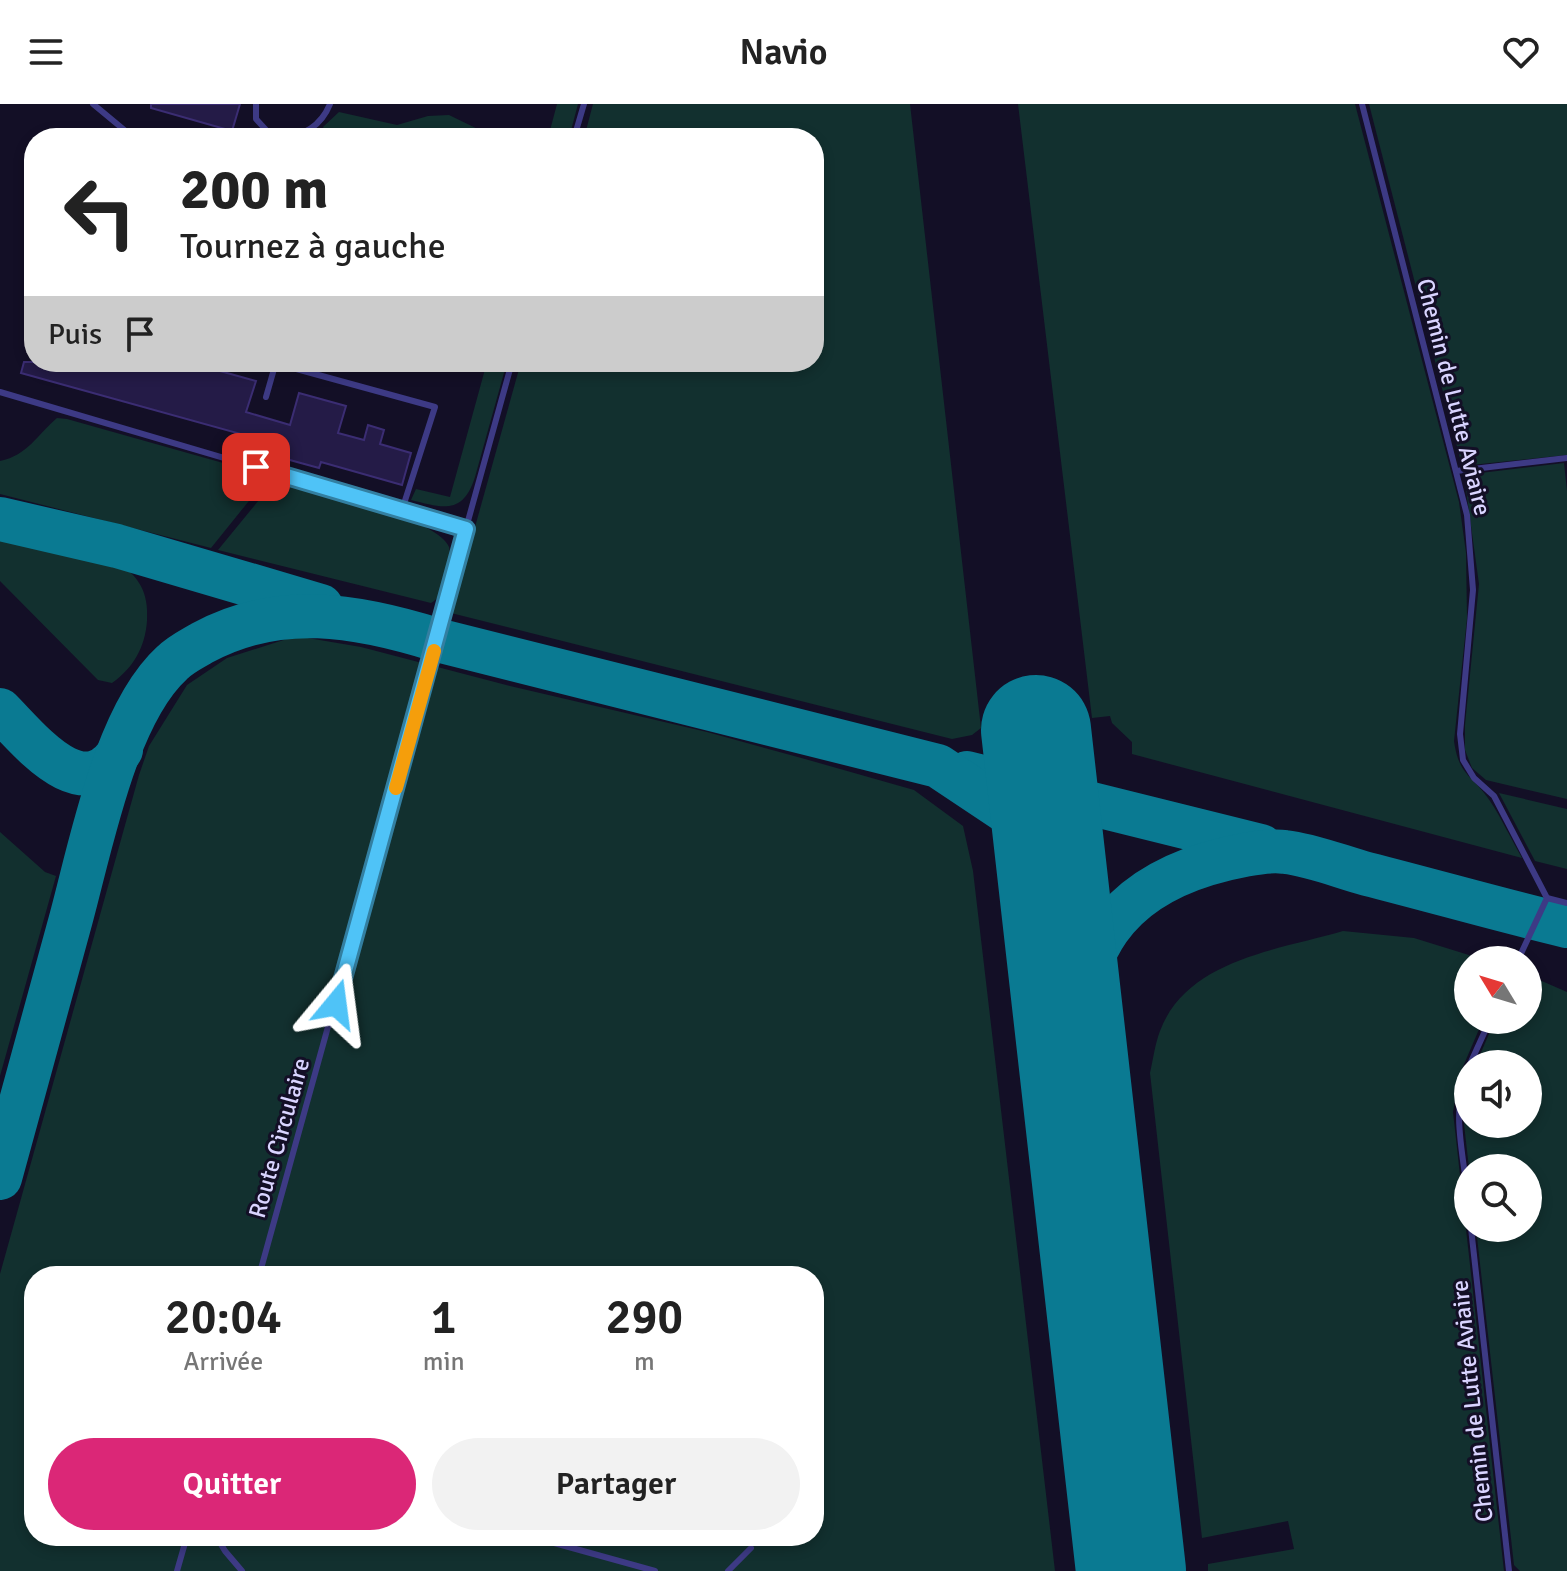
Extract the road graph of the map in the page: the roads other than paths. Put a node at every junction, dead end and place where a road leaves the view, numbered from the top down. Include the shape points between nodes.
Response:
1 (93, 104) edge
2 (256, 104) edge
3 (330, 104) edge
4 (584, 104) edge
5 (1362, 104) edge
6 (122, 128) edge
7 (264, 128) edge
8 (312, 128) edge
9 (577, 128) edge
10 (272, 372) edge
11 (310, 372) edge
12 (509, 372) edge
13 (0, 392) edge
14 (266, 397) dead end
15 (1567, 458) edge
16 (1456, 471) junction
17 (402, 510) junction
18 (466, 529) junction
19 (1547, 898) junction
20 (1567, 903) edge
21 (1525, 946) edge
22 (1473, 1242) edge
23 (262, 1266) edge
24 (184, 1546) edge
25 (222, 1546) edge
26 (565, 1546) edge
27 (751, 1548) dead end
28 (177, 1571) edge
29 (242, 1571) edge
30 (655, 1571) edge
31 (728, 1571) edge
32 (1509, 1571) edge

1 - 6 lane
2 - 7 lane via 256,119
3 - 8 lane
4 - 9 lane
5 - 16 lane, Chemin de Lutte Aviaire
10 - 14 lane
11 - 17 lane via 435,407
12 - 18 lane, Route Circulaire
13 - 17 lane
15 - 16 lane
16 - 19 lane, Chemin de Lutte Aviaire via 1467,515 1473,590 1460,734 1463,760 1494,796
17 - 18 lane
18 - 23 lane, Route Circulaire
19 - 20 lane
19 - 21 lane
22 - 32 lane, Chemin de Lutte Aviaire
24 - 28 lane
25 - 29 lane
26 - 30 lane
27 - 31 lane

